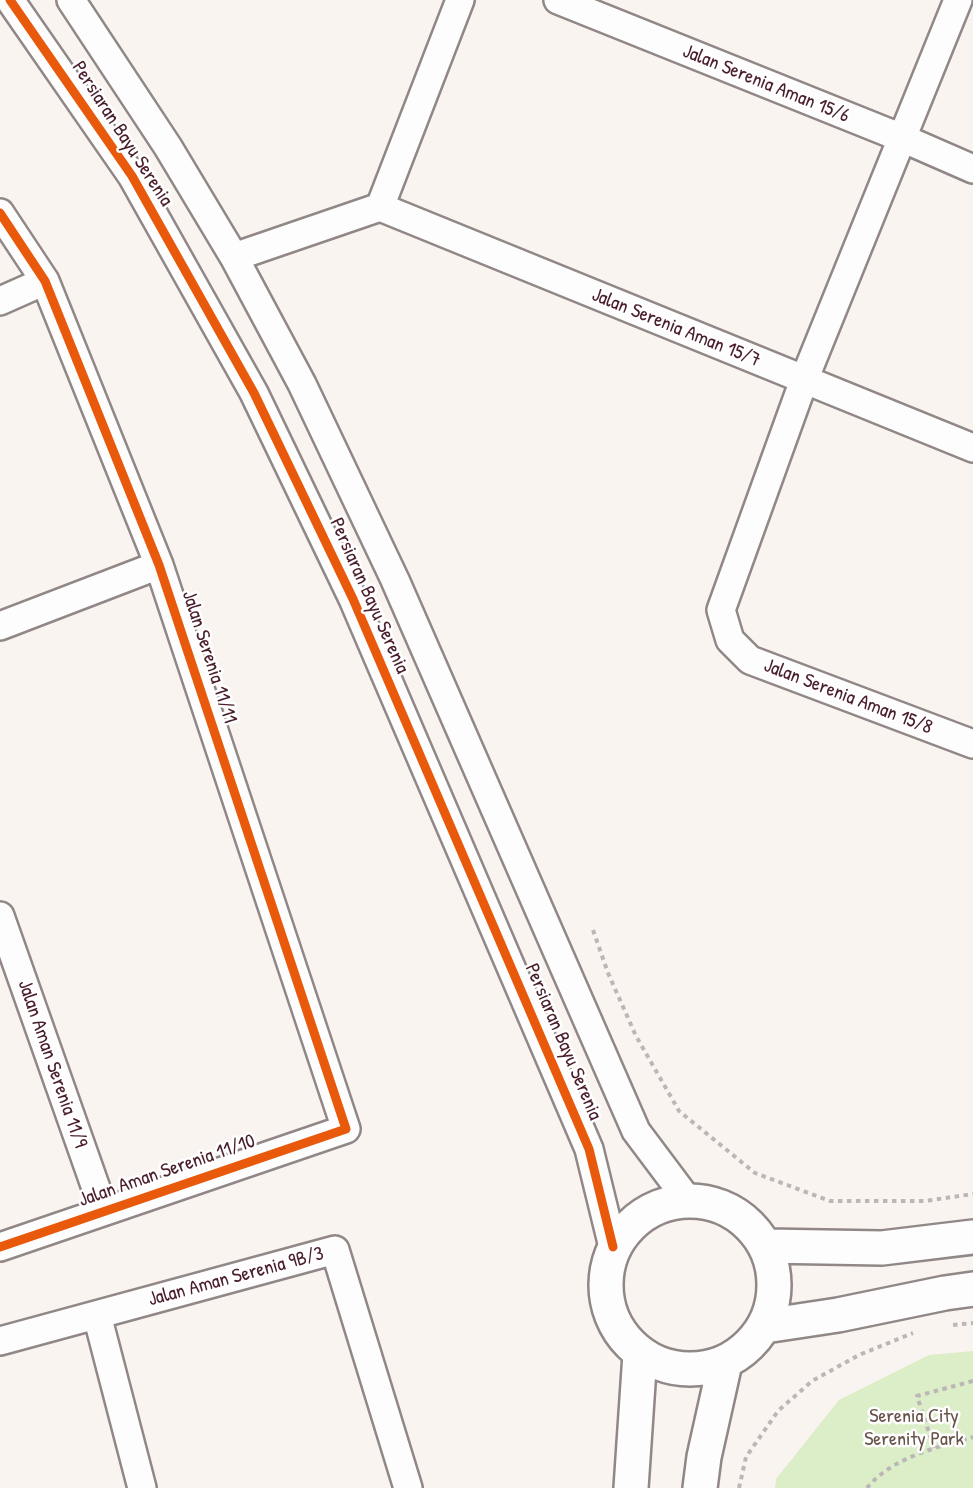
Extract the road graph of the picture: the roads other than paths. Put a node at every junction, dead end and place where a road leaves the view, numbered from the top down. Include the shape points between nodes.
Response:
1 (10, 0) edge
2 (71, 0) edge
3 (460, 0) edge
4 (558, 0) edge
5 (958, 0) edge
6 (902, 138) junction
7 (973, 169) edge
8 (380, 207) junction
9 (0, 213) edge
10 (234, 257) junction
11 (45, 281) junction
12 (0, 302) edge
13 (804, 380) junction
14 (973, 448) edge
15 (159, 565) junction
16 (0, 626) edge
17 (973, 742) edge
18 (0, 916) edge
19 (346, 1129) joint
20 (687, 1199) junction
21 (104, 1211) junction
22 (973, 1237) edge
23 (0, 1246) edge
24 (766, 1246) junction
25 (613, 1247) junction
26 (973, 1289) edge
27 (97, 1316) junction
28 (765, 1326) junction
29 (0, 1341) edge
30 (640, 1354) junction
31 (724, 1363) junction
32 (142, 1488) edge
33 (408, 1488) edge
34 (631, 1488) edge
35 (700, 1488) edge

1 - 25 street, Persiaran Bayu Serenia via 132,176 254,393 353,599 589,1149
2 - 10 street, Persiaran Bayu Serenia via 168,147
3 - 8 street
4 - 6 street, Jalan Serenia Aman 15/6
5 - 6 street
6 - 7 street, Jalan Serenia Aman 15/6
6 - 13 street
8 - 10 street
8 - 13 street, Jalan Serenia Aman 15/7
9 - 11 street, Jalan Serenia 11/11
10 - 20 street, Persiaran Bayu Serenia via 302,384 395,580 636,1131
11 - 12 street
11 - 15 street, Jalan Serenia 11/11
13 - 14 street, Jalan Serenia Aman 15/7
13 - 17 street, Jalan Serenia Aman 15/8 via 721,610 730,640 750,660
15 - 16 street
15 - 19 street, Jalan Serenia 11/11
18 - 21 street, Jalan Aman Serenia 11/9
19 - 21 street, Jalan Aman Serenia 11/10
20 - 24 street via 726,1208 749,1224
20 - 25 street via 651,1209 633,1221
21 - 23 street, Jalan Aman Serenia 11/10
22 - 24 street via 882,1248
24 - 28 street via 774,1273 774,1300
25 - 30 street via 606,1268 606,1300 618,1330
26 - 28 street
27 - 29 street, Jalan Aman Serenia 9B/3
27 - 32 street
27 - 33 street, Jalan Aman Serenia 9B/3 via 335,1250
28 - 31 street via 748,1348
30 - 31 street via 667,1367 696,1370
30 - 34 street
31 - 35 street

